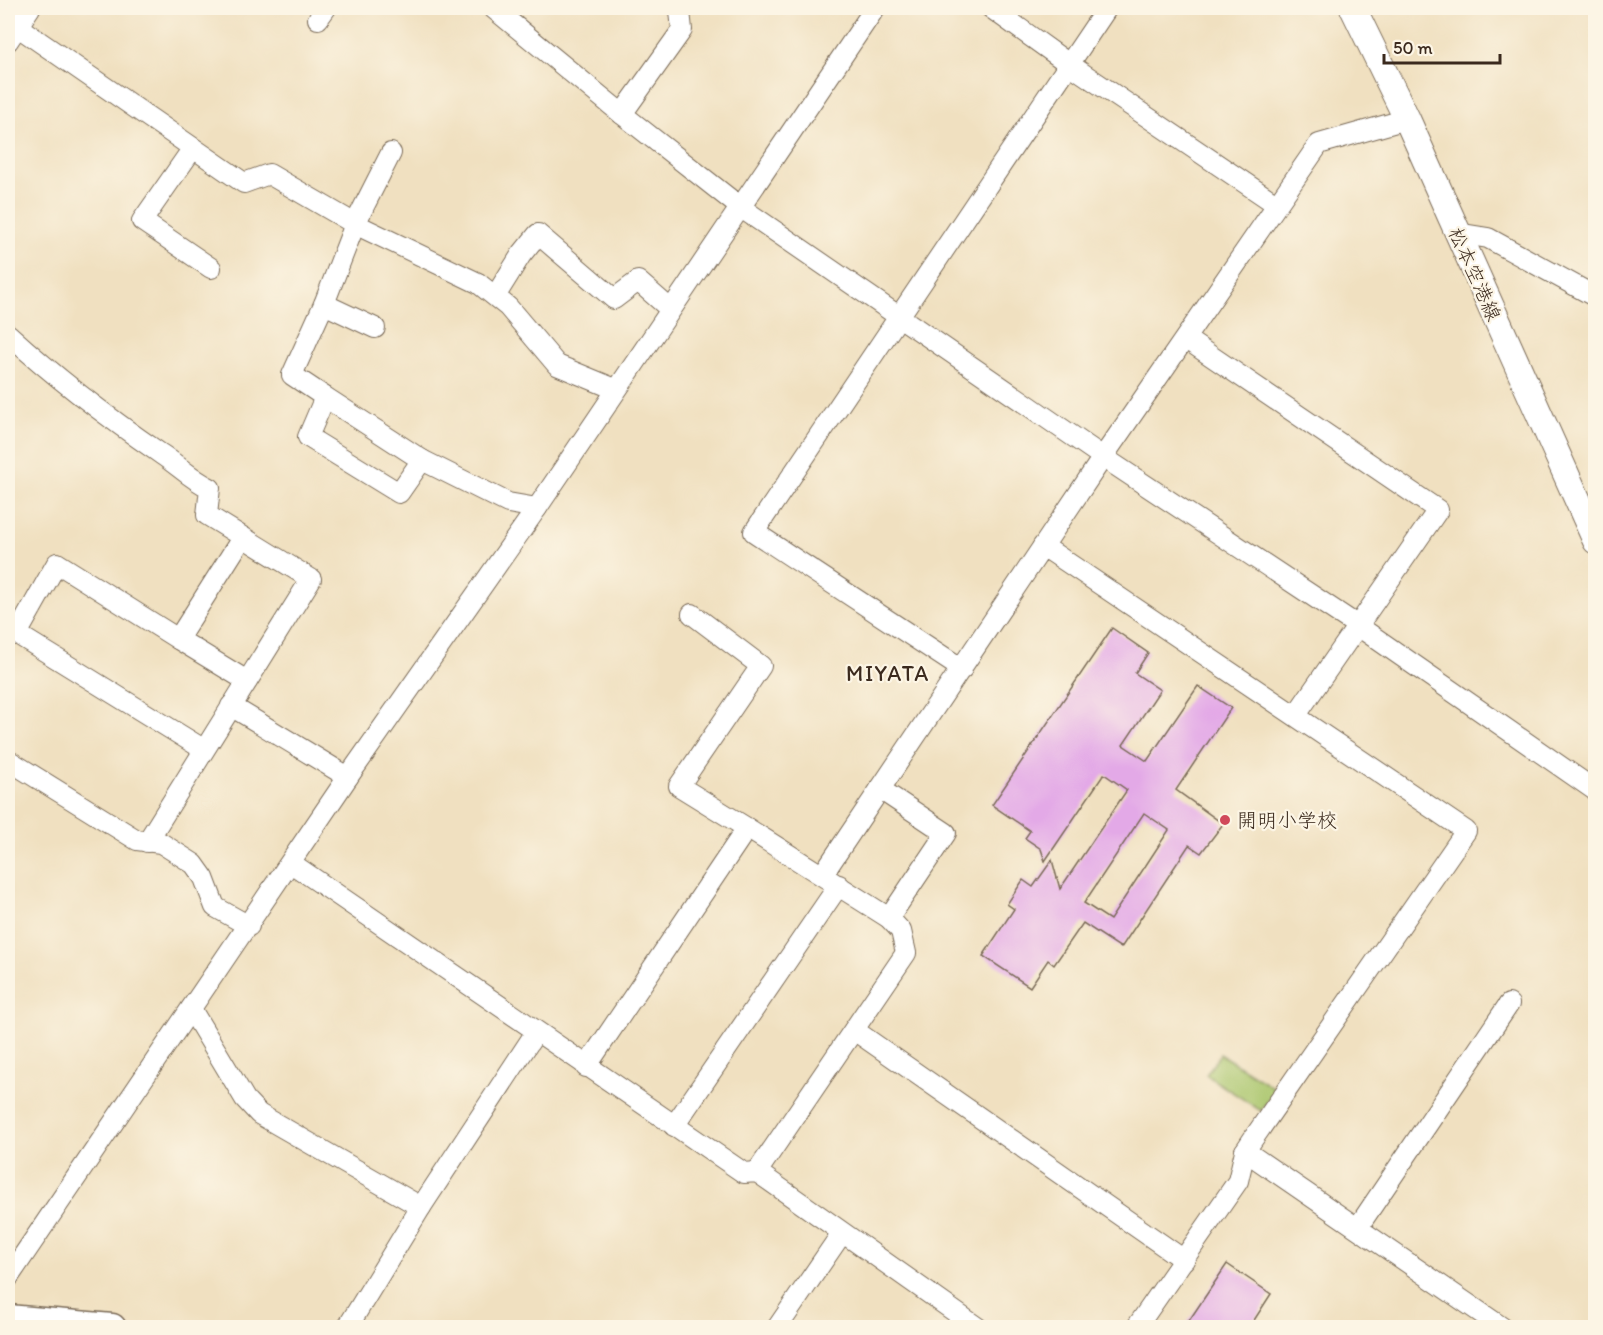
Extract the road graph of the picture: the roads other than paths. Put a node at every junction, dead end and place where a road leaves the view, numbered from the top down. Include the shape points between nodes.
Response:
1 (30, 8) edge
2 (493, 8) edge
3 (875, 8) edge
4 (991, 8) edge
5 (1107, 8) edge
6 (1353, 8) edge
7 (680, 9) edge
8 (11, 29) edge
9 (1069, 64) junction
10 (622, 114) junction
11 (1407, 119) junction
12 (193, 148) junction
13 (391, 153) dead end
14 (1276, 204) junction
15 (740, 207) junction
16 (355, 224) junction
17 (1457, 233) junction
18 (211, 268) dead end
19 (496, 295) junction
20 (1596, 297) edge
21 (324, 304) junction
22 (670, 309) junction
23 (900, 316) junction
24 (375, 328) dead end
25 (8, 334) edge
26 (1186, 339) junction
27 (615, 389) junction
28 (325, 397) junction
29 (1103, 457) junction
30 (422, 460) junction
31 (537, 508) junction
32 (242, 538) junction
33 (1596, 540) edge
34 (1043, 546) junction
35 (692, 614) dead end
36 (1358, 626) junction
37 (178, 639) junction
38 (962, 669) junction
39 (247, 681) junction
40 (231, 706) junction
41 (1296, 715) junction
42 (203, 749) junction
43 (8, 760) edge
44 (348, 777) junction
45 (880, 789) junction
46 (1596, 791) edge
47 (747, 828) junction
48 (147, 842) junction
49 (291, 863) junction
50 (831, 880) junction
51 (889, 918) junction
52 (249, 926) junction
53 (1509, 1004) dead end
54 (191, 1009) junction
55 (854, 1030) junction
56 (536, 1032) junction
57 (586, 1066) junction
58 (674, 1126) junction
59 (1245, 1151) junction
60 (758, 1172) junction
61 (421, 1207) junction
62 (1358, 1227) junction
63 (842, 1233) junction
64 (1184, 1260) junction
65 (8, 1278) edge
66 (8, 1319) edge
67 (112, 1328) edge
68 (347, 1328) edge
69 (777, 1328) edge
70 (978, 1328) edge
71 (1136, 1328) edge
72 (1503, 1328) edge

1 - 8 street
2 - 10 street
3 - 15 street
4 - 9 street
5 - 9 street
6 - 11 main road, 松本空港線
7 - 10 street via 682,30
8 - 12 street
9 - 14 street
9 - 23 street
10 - 15 street
11 - 14 street via 1319,144
11 - 17 main road, 松本空港線
12 - 16 street via 244,183 269,174
12 - 18 street via 142,221
13 - 16 street
14 - 26 street
15 - 22 street
15 - 23 street
16 - 19 street
16 - 21 street
17 - 20 street via 1488,238
17 - 33 main road, 松本空港線
19 - 22 street via 538,234 614,299 638,281
19 - 27 street via 557,365
21 - 24 street
21 - 28 street via 292,375
22 - 27 street
23 - 29 street
23 - 38 street via 754,532
25 - 32 street via 100,412 210,488 207,515
26 - 29 street
26 - 36 street via 1438,510
27 - 31 street
28 - 30 street
28 - 30 street via 308,437 399,493
29 - 34 street
29 - 36 street
30 - 31 street via 508,503
31 - 44 street
32 - 37 street
32 - 39 street via 311,579
34 - 38 street
34 - 41 street
35 - 47 street via 761,666 679,786
36 - 41 street
36 - 46 street
37 - 39 street
37 - 42 street via 57,564 17,634
38 - 45 street
39 - 40 street
40 - 42 street
40 - 44 street
41 - 59 street via 1466,831
42 - 48 street
43 - 48 street via 79,806
44 - 49 street
45 - 50 street
45 - 51 street via 946,833
47 - 50 street
47 - 57 street
48 - 52 street via 161,843 194,864 215,907
49 - 52 street
49 - 56 street
50 - 51 street
50 - 58 street
51 - 55 street via 901,931 906,953
52 - 54 street
53 - 62 street
54 - 61 street via 245,1099 260,1114
54 - 65 street
55 - 60 street
55 - 64 street
56 - 57 street
56 - 61 street
57 - 58 street
58 - 60 street via 744,1173
59 - 62 street
59 - 64 street via 1238,1182
60 - 63 street
61 - 68 street
62 - 72 street
63 - 69 street
63 - 70 street
64 - 71 street
66 - 67 highway

